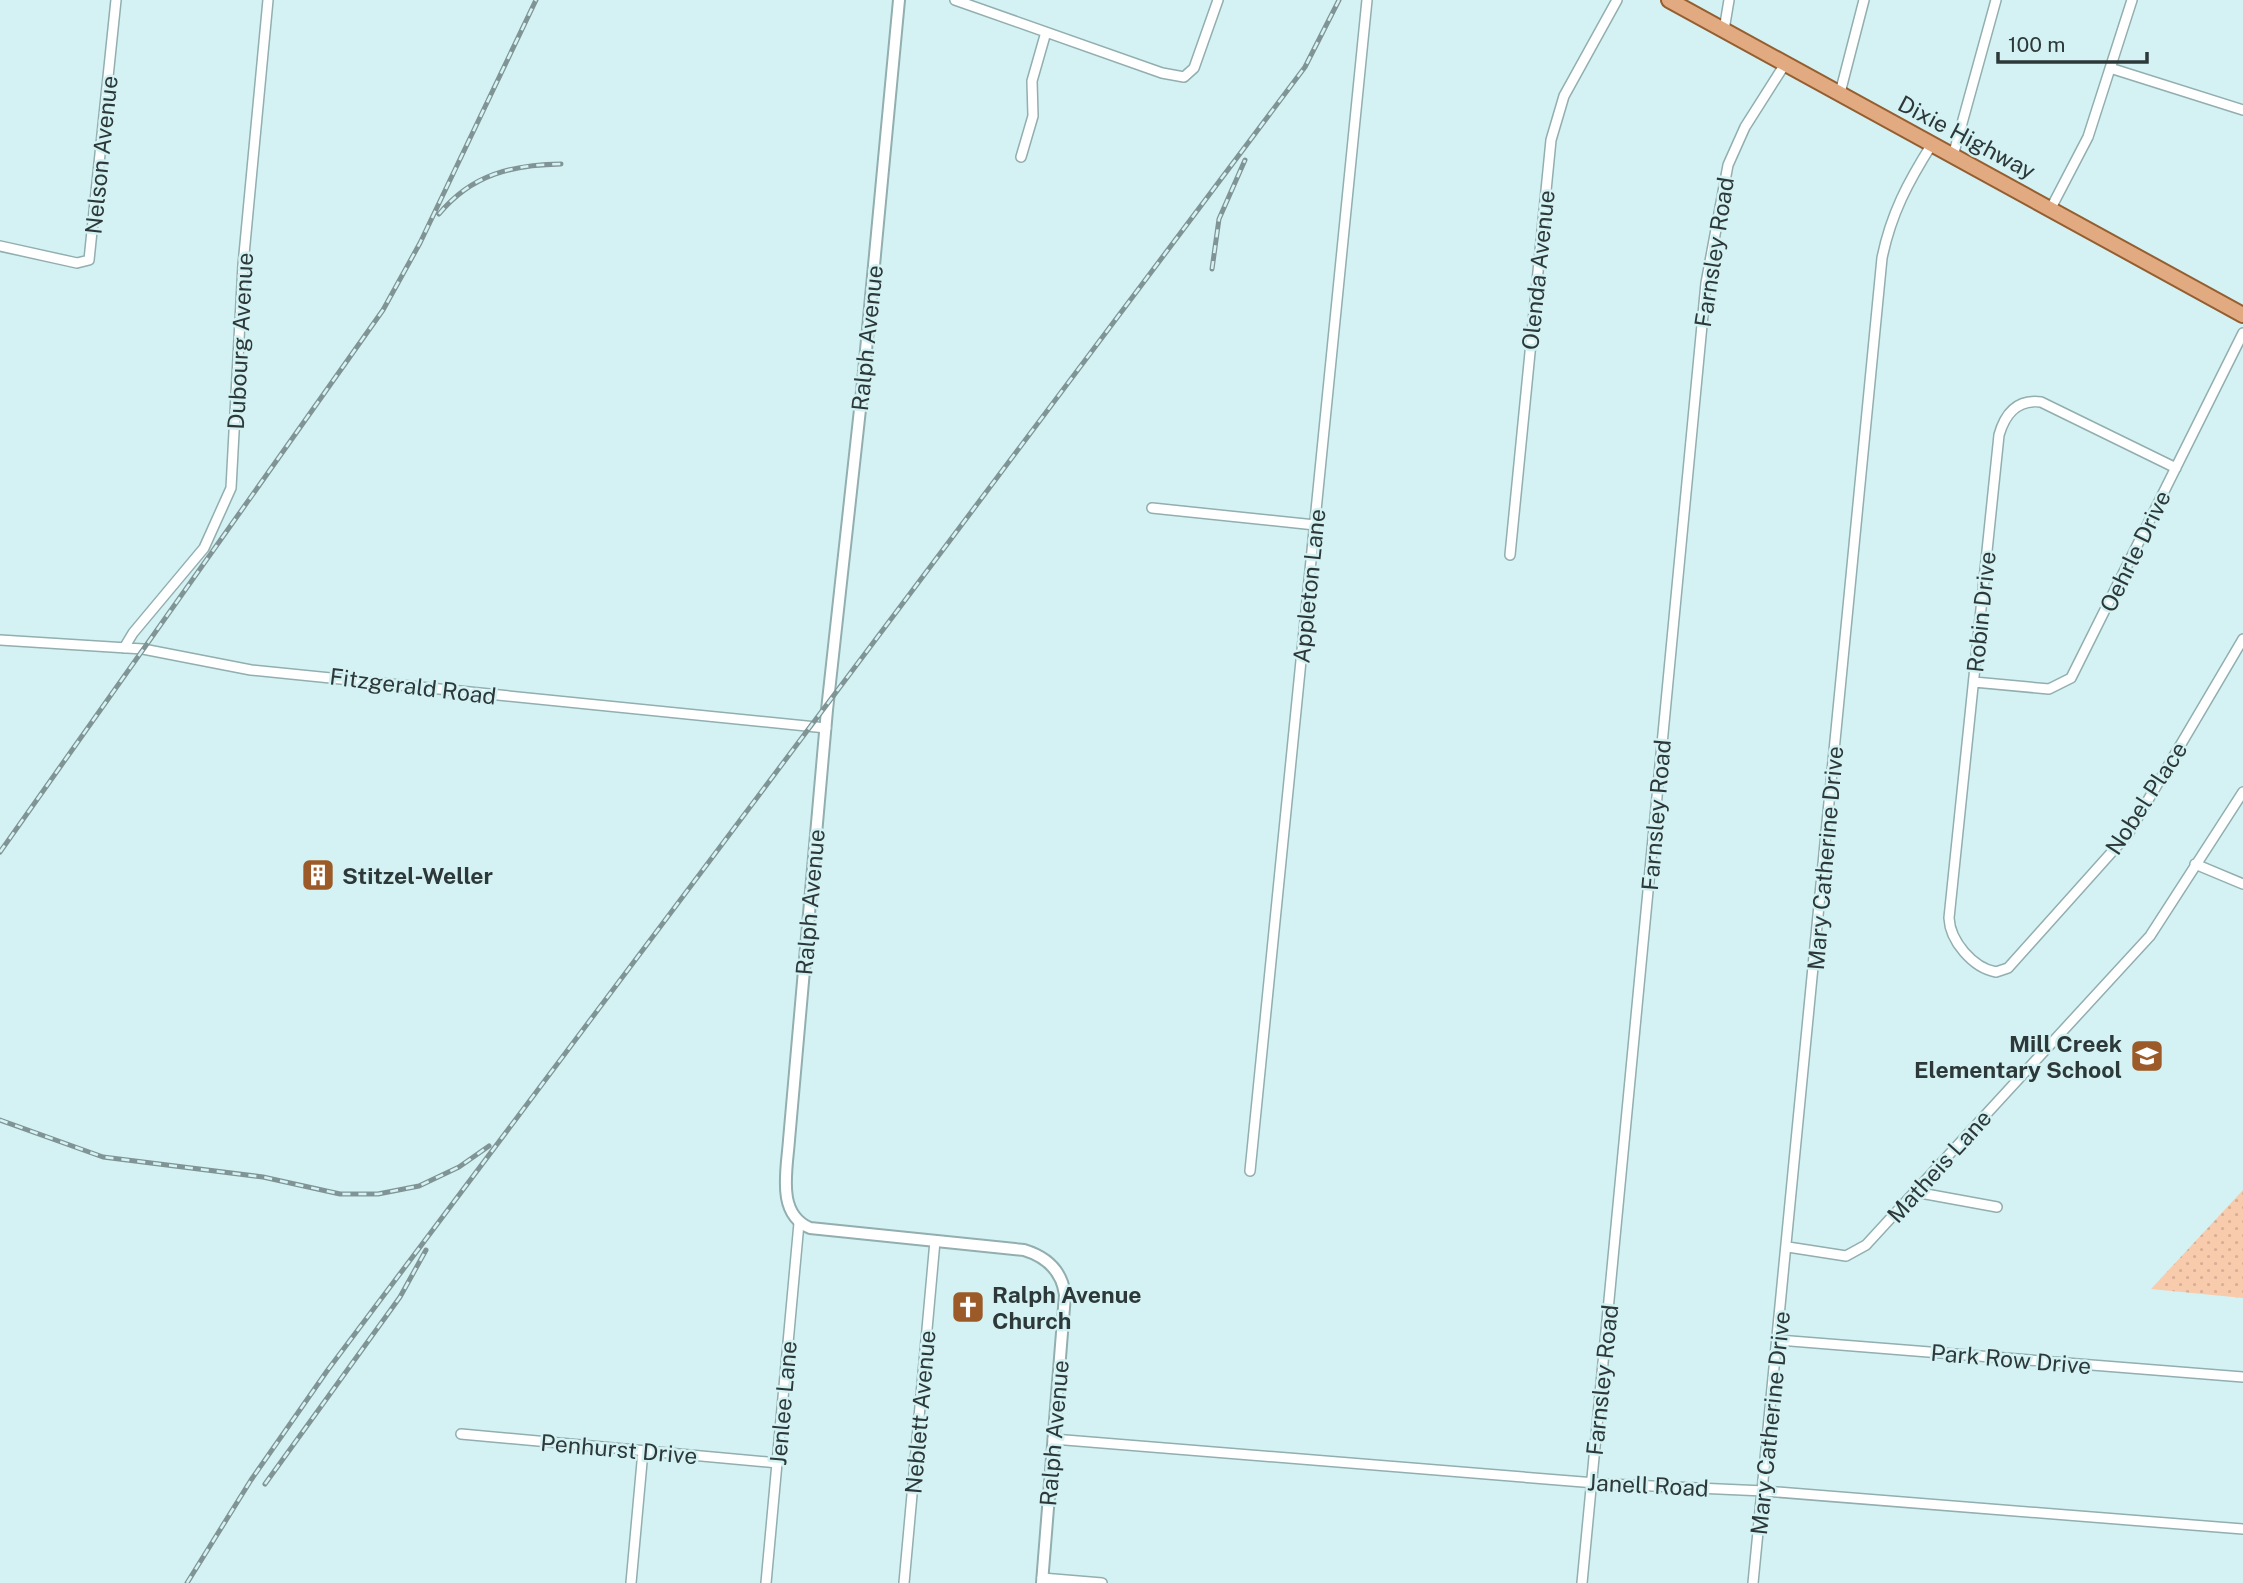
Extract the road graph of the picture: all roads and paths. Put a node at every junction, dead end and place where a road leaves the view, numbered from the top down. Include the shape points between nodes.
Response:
1 (116, 0) edge
2 (268, 0) edge
3 (900, 0) edge
4 (955, 0) edge
5 (1218, 0) edge
6 (1367, 0) edge
7 (1617, 0) edge
8 (1669, 0) edge
9 (1729, 0) edge
10 (1864, 0) edge
11 (1996, 0) edge
12 (2132, 0) edge
13 (1724, 30) junction
14 (1046, 32) junction
15 (1785, 64) junction
16 (2110, 68) junction
17 (1840, 93) junction
18 (2243, 110) edge
19 (1932, 144) junction
20 (1953, 156) junction
21 (1021, 157) dead end
22 (2051, 208) junction
23 (0, 246) edge
24 (2243, 315) edge
25 (2243, 333) edge
26 (2176, 468) junction
27 (1152, 508) dead end
28 (1315, 525) junction
29 (1510, 555) dead end
30 (2243, 639) edge
31 (0, 640) edge
32 (124, 648) junction
33 (1974, 682) junction
34 (826, 728) junction
35 (2243, 792) edge
36 (2195, 864) junction
37 (2243, 884) edge
38 (2000, 972) joint
39 (1250, 1171) dead end
40 (1915, 1192) junction
41 (1997, 1208) dead end
42 (799, 1223) junction
43 (935, 1241) junction
44 (1788, 1247) junction
45 (1778, 1340) junction
46 (2243, 1377) edge
47 (461, 1434) dead end
48 (1053, 1439) junction
49 (643, 1451) junction
50 (778, 1462) junction
51 (1592, 1483) junction
52 (1764, 1491) junction
53 (2243, 1529) edge
54 (1042, 1581) edge
55 (631, 1583) edge
56 (766, 1583) edge
57 (904, 1583) edge
58 (1102, 1583) edge
59 (1582, 1583) edge
60 (1753, 1583) edge

1 - 23 street, Nelson Avenue via 89,260 76,263
2 - 32 street, Dubourg Avenue via 243,265 231,488 204,548
3 - 34 street, Ralph Avenue
4 - 14 street
5 - 14 street via 1194,68 1184,77 1162,74
6 - 28 street, Appleton Lane
7 - 29 street, Olenda Avenue via 1564,96 1551,140
8 - 13 main road, Dixie Highway
9 - 13 street
10 - 17 street
11 - 20 street
12 - 16 street
13 - 15 main road, Dixie Highway
14 - 21 street via 1032,81 1032,116
15 - 17 main road, Dixie Highway
15 - 51 street, Farnsley Road via 1745,127 1728,165 1706,283
16 - 18 street
16 - 22 street via 2088,137
17 - 19 main road, Dixie Highway
19 - 20 main road, Dixie Highway
19 - 44 street, Mary Catherine Drive via 1902,191 1882,258
20 - 22 main road, Dixie Highway
22 - 24 main road, Dixie Highway
25 - 26 street, Oehrle Drive
26 - 33 street, Oehrle Drive via 2071,678 2049,689
26 - 33 street, Robin Drive via 2041,402 2026,402 2010,411 1999,435
27 - 28 street
28 - 39 street, Appleton Lane
30 - 38 street, Nobel Place via 2128,834
31 - 32 street, Fitzgerald Road
32 - 34 street, Fitzgerald Road via 251,670
33 - 38 street, Robin Drive via 1949,929 1955,942 1983,967
34 - 42 street, Ralph Avenue via 786,1187 787,1201
35 - 36 street, Matheis Lane
36 - 37 street
36 - 40 street, Matheis Lane via 2150,936
40 - 41 street
40 - 44 street, Matheis Lane via 1853,1255
42 - 43 street, Ralph Avenue
42 - 50 street, Jenlee Lane
43 - 48 street, Ralph Avenue via 1024,1250 1046,1260 1057,1272 1065,1295
43 - 57 street, Neblett Avenue
44 - 45 street, Mary Catherine Drive
45 - 46 street, Park Row Drive
45 - 52 street, Mary Catherine Drive
47 - 49 street, Penhurst Drive
48 - 51 street, Janell Road
48 - 54 street, Ralph Avenue
49 - 50 street, Penhurst Drive
49 - 55 street
50 - 56 street, Jenlee Lane
51 - 52 street, Janell Road
51 - 59 street, Farnsley Road
52 - 53 street, Janell Road
52 - 60 street, Mary Catherine Drive
54 - 58 street

